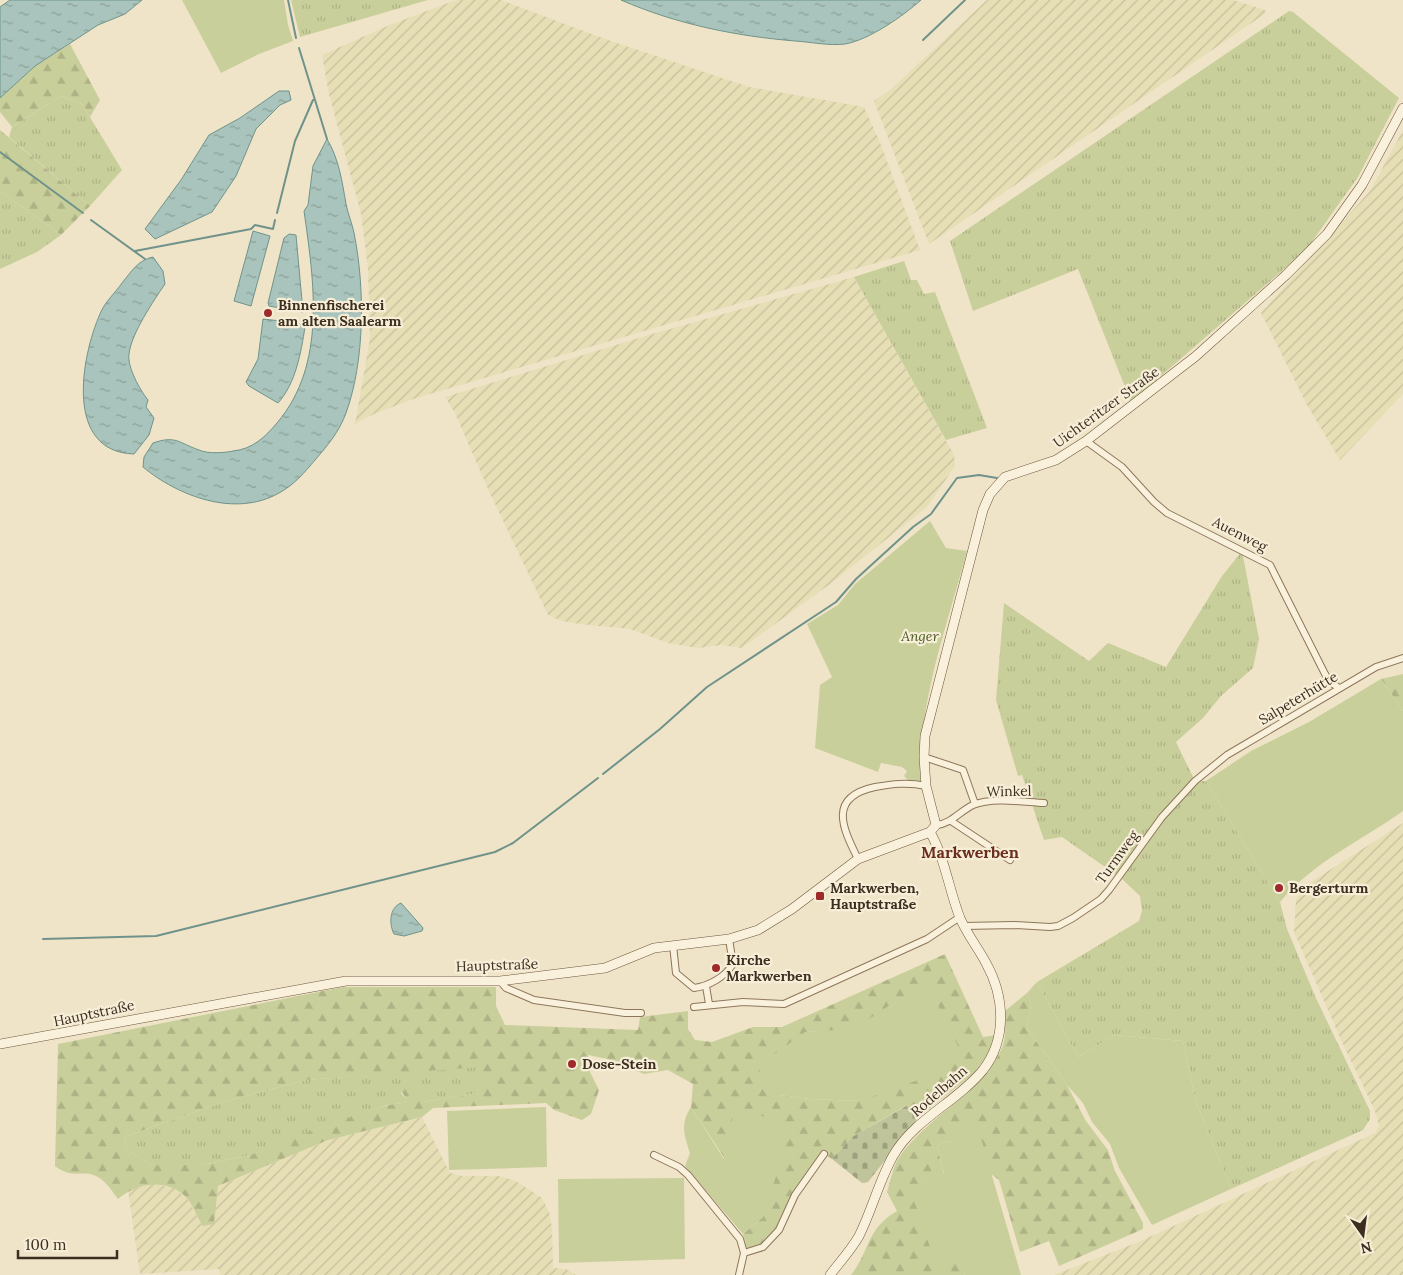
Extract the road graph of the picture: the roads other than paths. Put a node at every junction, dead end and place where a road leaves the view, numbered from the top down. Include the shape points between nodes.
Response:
1 (1403, 108) edge
2 (1086, 441) junction
3 (1403, 658) edge
4 (1339, 688) junction
5 (924, 757) junction
6 (1211, 768) joint
7 (926, 786) junction
8 (1044, 803) dead end
9 (975, 804) junction
10 (950, 821) junction
11 (933, 829) junction
12 (858, 859) junction
13 (1010, 860) dead end
14 (960, 917) junction
15 (964, 926) junction
16 (729, 939) junction
17 (674, 945) junction
18 (500, 981) junction
19 (706, 986) junction
20 (709, 1004) junction
21 (694, 1006) dead end
22 (640, 1013) dead end
23 (0, 1044) edge
24 (824, 1154) dead end
25 (654, 1155) dead end
26 (744, 1253) junction
27 (739, 1275) edge
28 (830, 1275) edge

1 - 2 main road, Uichteritzer Straße via 1362,185 1315,247 1196,356
2 - 4 street, Auenweg via 1122,467 1167,513 1270,565 1325,674
2 - 5 main road, Uichteritzer Straße via 1056,460 1009,475 990,494 938,682
3 - 4 street, Salpeterhütte via 1376,667
4 - 6 street, Salpeterhütte via 1227,755
5 - 7 main road, Uichteritzer Straße
5 - 9 street, Winkel via 963,770
6 - 15 street, Turmweg via 1175,802 1101,899 1073,918 1050,927 1014,924
7 - 11 main road, Uichteritzer Straße
7 - 12 street via 912,783 882,786 855,793 846,800 842,818 844,830
8 - 9 street, Winkel
9 - 10 street, Winkel
10 - 11 street, Winkel
10 - 13 street
11 - 12 main road, Hauptstraße
11 - 14 main road, Rodelbahn
12 - 16 main road, Hauptstraße via 774,922
14 - 15 main road, Rodelbahn
14 - 20 street via 938,934 784,1004
15 - 28 main road, Rodelbahn via 986,962 997,990 1000,1030 997,1046 972,1081 927,1118 893,1156 859,1236
16 - 17 main road, Hauptstraße
16 - 19 street via 733,964
17 - 18 main road, Hauptstraße via 654,948 605,968
17 - 19 street via 676,973 691,987
18 - 22 street via 506,988 534,1000
18 - 23 main road, Hauptstraße via 346,981
19 - 20 street
20 - 21 street
24 - 26 street via 795,1195 779,1230 763,1248
25 - 26 street via 679,1167 694,1181 736,1233
26 - 27 street

